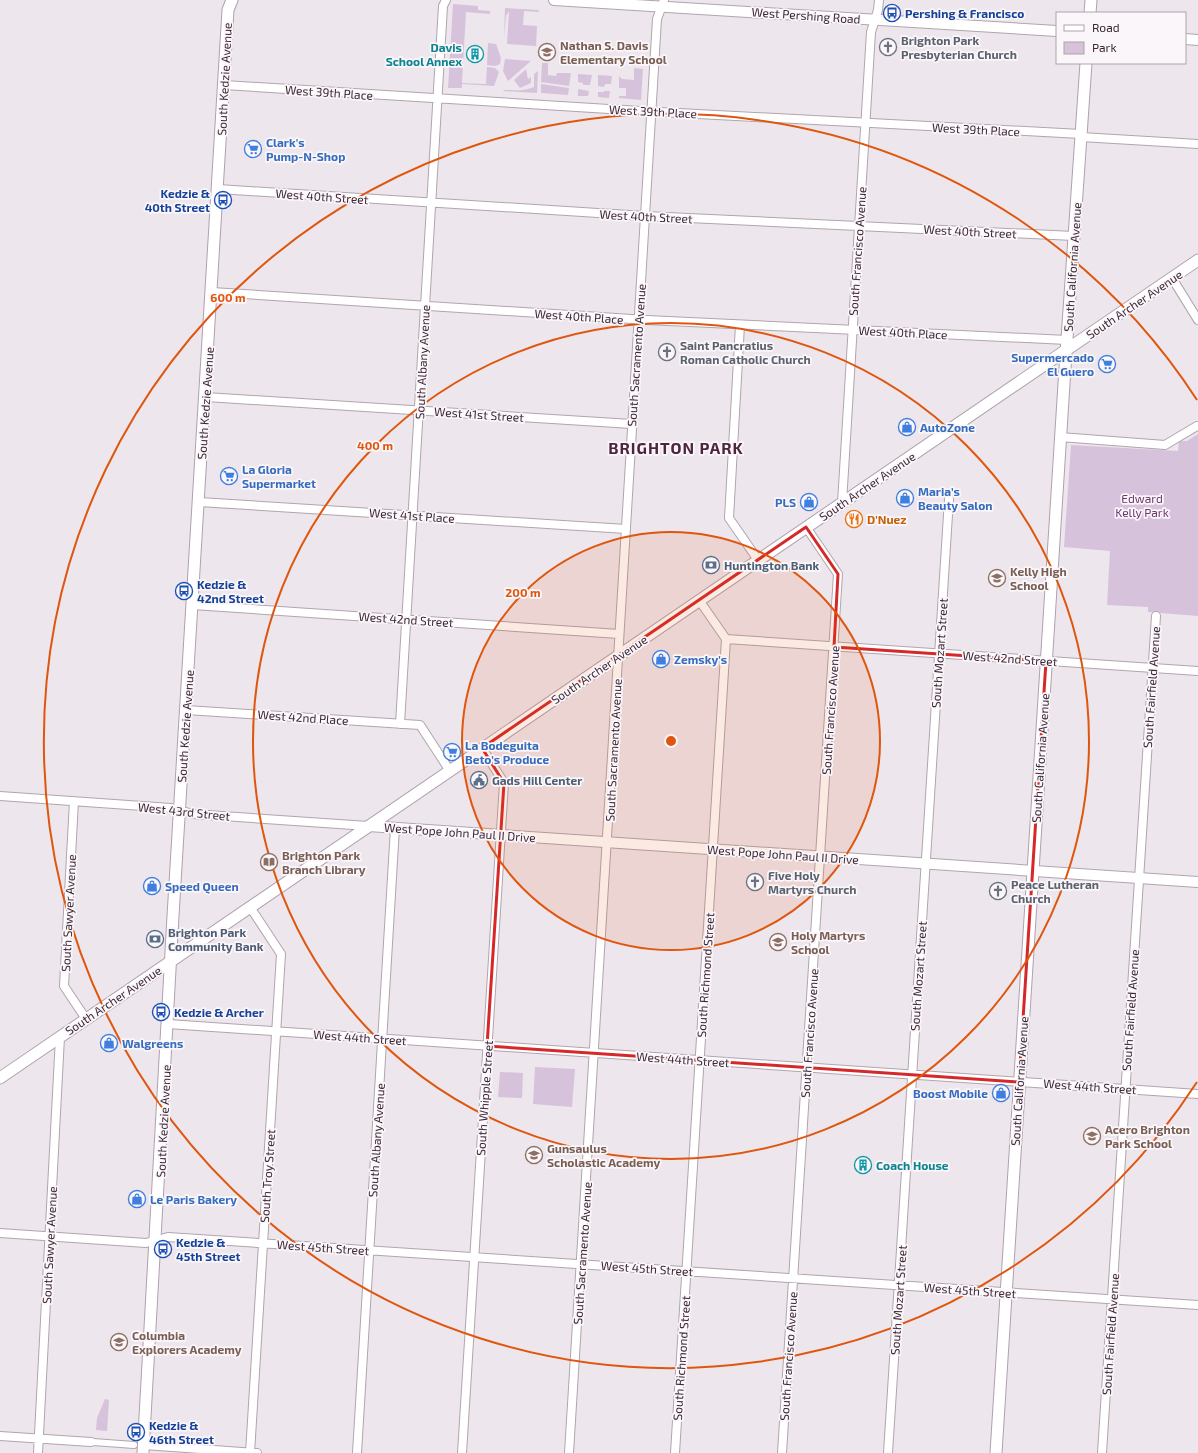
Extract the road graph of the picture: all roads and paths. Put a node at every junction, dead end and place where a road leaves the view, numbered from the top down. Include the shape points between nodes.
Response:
1 (232, 0) edge
2 (446, 0) edge
3 (554, 0) edge
4 (879, 0) edge
5 (1091, 0) edge
6 (663, 3) edge
7 (1090, 12) edge
8 (875, 20) junction
9 (1056, 31) edge
10 (1186, 39) edge
11 (1198, 40) edge
12 (1086, 64) edge
13 (224, 85) junction
14 (438, 98) junction
15 (652, 111) junction
16 (865, 123) junction
17 (1081, 136) junction
18 (1198, 144) edge
19 (218, 189) junction
20 (431, 203) junction
21 (645, 216) junction
22 (859, 226) junction
23 (1074, 236) junction
24 (1198, 260) edge
25 (1172, 278) junction
26 (212, 292) junction
27 (425, 306) junction
28 (639, 320) junction
29 (1198, 320) edge
30 (740, 325) junction
31 (852, 330) junction
32 (1066, 345) junction
33 (206, 397) junction
34 (419, 411) junction
35 (632, 424) junction
36 (1197, 426) dead end
37 (1060, 437) junction
38 (949, 499) dead end
39 (199, 502) junction
40 (842, 503) junction
41 (413, 515) junction
42 (806, 527) junction
43 (626, 528) junction
44 (758, 560) junction
45 (699, 600) junction
46 (193, 605) junction
47 (1156, 616) dead end
48 (407, 620) junction
49 (619, 634) junction
50 (726, 640) junction
51 (834, 647) junction
52 (939, 654) junction
53 (618, 657) junction
54 (1046, 661) junction
55 (1152, 668) junction
56 (1198, 671) edge
57 (186, 710) junction
58 (400, 724) junction
59 (482, 748) junction
60 (450, 771) junction
61 (0, 796) edge
62 (74, 801) junction
63 (180, 811) junction
64 (368, 826) junction
65 (395, 828) junction
66 (501, 835) junction
67 (608, 842) junction
68 (713, 849) junction
69 (820, 856) junction
70 (926, 864) junction
71 (1033, 871) junction
72 (1139, 878) junction
73 (1198, 882) edge
74 (250, 907) junction
75 (171, 961) junction
76 (86, 1019) junction
77 (168, 1024) junction
78 (276, 1031) junction
79 (60, 1037) junction
80 (382, 1039) junction
81 (488, 1046) junction
82 (595, 1053) junction
83 (700, 1060) junction
84 (807, 1067) junction
85 (912, 1074) junction
86 (0, 1078) edge
87 (1019, 1082) junction
88 (1125, 1089) junction
89 (1198, 1094) edge
90 (0, 1233) edge
91 (50, 1236) junction
92 (156, 1240) junction
93 (263, 1243) junction
94 (369, 1250) junction
95 (474, 1257) junction
96 (581, 1264) junction
97 (686, 1271) junction
98 (793, 1278) junction
99 (899, 1285) junction
100 (1006, 1292) junction
101 (1112, 1299) junction
102 (1198, 1305) edge
103 (0, 1436) edge
104 (39, 1438) junction
105 (92, 1442) joint
106 (140, 1448) edge
107 (38, 1453) edge
108 (250, 1453) edge
109 (257, 1453) edge
110 (357, 1453) edge
111 (462, 1453) edge
112 (569, 1453) edge
113 (675, 1453) edge
114 (782, 1453) edge
115 (888, 1453) edge
116 (996, 1453) edge
117 (1102, 1453) edge

1 - 13 main road, South Kedzie Avenue via 228,10
2 - 14 street, South Albany Avenue via 443,6
3 - 6 street, West Pershing Road
4 - 8 street, South Francisco Avenue
5 - 7 main road
6 - 8 street, West Pershing Road
6 - 15 street, South Sacramento Avenue via 657,19
8 - 9 street, West Pershing Road
8 - 16 street, South Francisco Avenue via 871,32
10 - 11 street
12 - 17 main road, South California Avenue
13 - 14 street, West 39th Place
13 - 19 main road, South Kedzie Avenue
14 - 15 street, West 39th Place
14 - 20 street, South Albany Avenue
15 - 16 street, West 39th Place
15 - 21 street, South Sacramento Avenue
16 - 17 street, West 39th Place
16 - 22 street, South Francisco Avenue
17 - 18 street, West 39th Place
17 - 23 main road, South California Avenue
19 - 20 street, West 40th Street
19 - 26 main road, South Kedzie Avenue
20 - 21 street, West 40th Street
20 - 27 street, South Albany Avenue
21 - 22 street, West 40th Street
21 - 28 street, South Sacramento Avenue
22 - 23 street, West 40th Street
22 - 31 street, South Francisco Avenue
23 - 32 main road, South California Avenue
24 - 25 main road, South Archer Avenue
25 - 29 street
25 - 32 main road, South Archer Avenue
26 - 27 street, West 40th Place
26 - 33 main road, South Kedzie Avenue
27 - 28 street, West 40th Place
27 - 34 street, South Albany Avenue
28 - 30 street, West 40th Place
28 - 35 street, South Sacramento Avenue
30 - 31 street, West 40th Place
30 - 44 street via 729,518
31 - 32 street, West 40th Place
31 - 40 street, South Francisco Avenue
32 - 37 main road, South California Avenue
32 - 40 main road, South Archer Avenue
33 - 34 street, West 41st Street
33 - 39 main road, South Kedzie Avenue
34 - 35 street, West 41st Street
34 - 41 street, South Albany Avenue
35 - 43 street, South Sacramento Avenue
36 - 37 street via 1165,445
37 - 54 main road, South California Avenue
38 - 52 street, South Mozart Street
39 - 41 street, West 41st Place
39 - 46 main road, South Kedzie Avenue
40 - 42 main road, South Archer Avenue
41 - 43 street, West 41st Place
41 - 48 street, South Albany Avenue
42 - 44 main road, South Archer Avenue
42 - 51 street, South Francisco Avenue via 838,574
43 - 49 street, South Sacramento Avenue
44 - 45 main road, South Archer Avenue
45 - 50 street
45 - 53 main road, South Archer Avenue
46 - 48 street, West 42nd Street
46 - 57 main road, South Kedzie Avenue
47 - 55 street, South Fairfield Avenue
48 - 49 street, West 42nd Street
48 - 58 street, South Albany Avenue
49 - 53 street, South Sacramento Avenue
50 - 51 street, West 42nd Street
50 - 68 street, South Richmond Street
51 - 52 street, West 42nd Street
51 - 69 street, South Francisco Avenue
52 - 54 street, West 42nd Street
52 - 70 street, South Mozart Street
53 - 59 main road, South Archer Avenue
53 - 67 street, South Sacramento Avenue
54 - 55 street, West 42nd Street
54 - 71 main road, South California Avenue
55 - 56 street, West 42nd Street
55 - 72 street, South Fairfield Avenue
57 - 58 street, West 42nd Place
57 - 63 main road, South Kedzie Avenue
58 - 60 street, West 42nd Place via 420,725
59 - 60 main road, South Archer Avenue
59 - 66 street, South Whipple Street via 504,783
60 - 64 main road, South Archer Avenue
61 - 62 street, West 43rd Street
62 - 63 street, West 43rd Street via 171,808
62 - 76 street, South Sawyer Avenue via 64,986
63 - 64 street, West 43rd Street
63 - 75 main road, South Kedzie Avenue
64 - 65 street, West Pope John Paul II Drive
64 - 74 main road, South Archer Avenue
65 - 66 street, West Pope John Paul II Drive
65 - 80 street, South Albany Avenue
66 - 67 street, West Pope John Paul II Drive
66 - 81 street, South Whipple Street
67 - 68 street, West Pope John Paul II Drive
67 - 82 street, South Sacramento Avenue
68 - 69 street, West Pope John Paul II Drive
68 - 83 street, South Richmond Street
69 - 70 street, West Pope John Paul II Drive
69 - 84 street, South Francisco Avenue
70 - 71 street, West Pope John Paul II Drive
70 - 85 street, South Mozart Street
71 - 72 street, West Pope John Paul II Drive
71 - 87 main road, South California Avenue
72 - 73 street, West Pope John Paul II Drive
72 - 88 street, South Fairfield Avenue
74 - 75 main road, South Archer Avenue
74 - 78 street, South Troy Street via 281,954
75 - 76 main road, South Archer Avenue
75 - 77 main road, South Kedzie Avenue
76 - 79 main road, South Archer Avenue
77 - 78 street, West 44th Street
77 - 92 main road, South Kedzie Avenue
78 - 80 street, West 44th Street
78 - 93 street, South Troy Street
79 - 86 main road, South Archer Avenue
79 - 91 street, South Sawyer Avenue
80 - 81 street, West 44th Street
80 - 94 street, South Albany Avenue
81 - 82 street, West 44th Street
81 - 95 street, South Whipple Street
82 - 83 street, West 44th Street
82 - 96 street, South Sacramento Avenue
83 - 84 street, West 44th Street
83 - 97 street, South Richmond Street
84 - 85 street, West 44th Street
84 - 98 street, South Francisco Avenue
85 - 87 street, West 44th Street
85 - 99 street, South Mozart Street
87 - 88 street, West 44th Street
87 - 100 main road, South California Avenue
88 - 89 street, West 44th Street
88 - 101 street, South Fairfield Avenue
90 - 91 street, West 45th Street
91 - 92 street, West 45th Street via 146,1243
91 - 104 street, South Sawyer Avenue
92 - 93 street, West 45th Street via 168,1237
92 - 106 main road, South Kedzie Avenue
93 - 94 street, West 45th Street
93 - 108 street, South Troy Street
94 - 95 street, West 45th Street
94 - 110 street, South Albany Avenue
95 - 96 street, West 45th Street
95 - 111 street, South Whipple Street
96 - 97 street, West 45th Street
96 - 112 street, South Sacramento Avenue
97 - 98 street, West 45th Street
97 - 113 street, South Richmond Street
98 - 99 street, West 45th Street
98 - 114 street, South Francisco Avenue
99 - 100 street, West 45th Street
99 - 115 street, South Mozart Street
100 - 101 street, West 45th Street
100 - 116 main road, South California Avenue
101 - 102 street, West 45th Street
101 - 117 street, South Fairfield Avenue
103 - 104 street
104 - 105 street
104 - 107 street, South Sawyer Avenue
105 - 106 street
106 - 108 street
108 - 109 street

